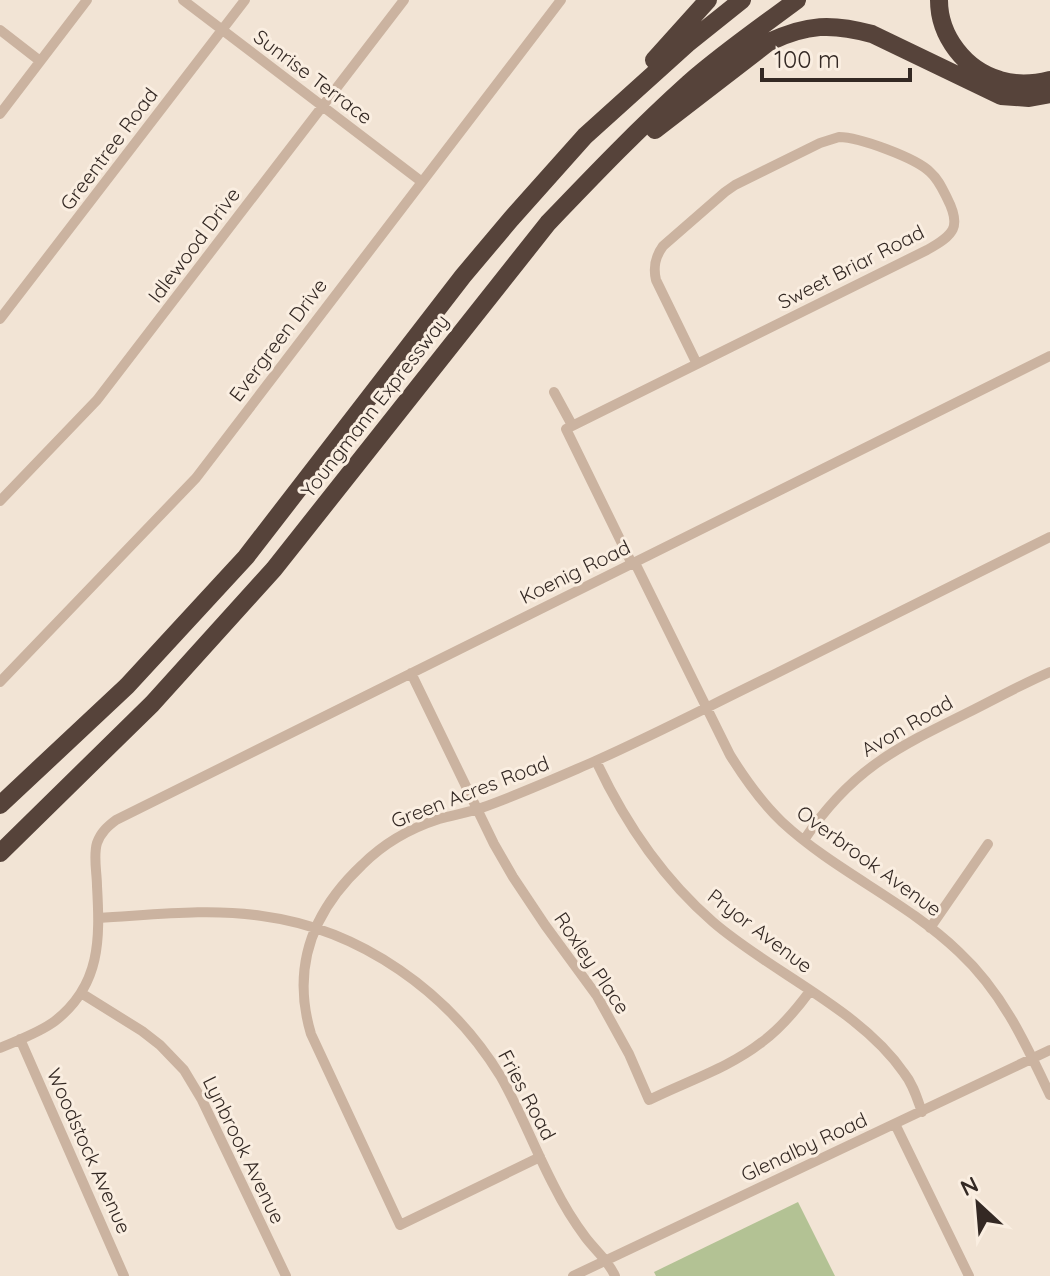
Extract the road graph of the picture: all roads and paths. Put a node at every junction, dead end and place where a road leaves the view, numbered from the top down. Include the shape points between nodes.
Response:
1 (87, 0) edge
2 (183, 0) edge
3 (245, 0) edge
4 (404, 0) edge
5 (561, 0) edge
6 (708, 0) edge
7 (742, 0) edge
8 (797, 0) edge
9 (939, 0) edge
10 (0, 30) edge
11 (222, 30) junction
12 (40, 61) junction
13 (1050, 80) edge
14 (1050, 94) edge
15 (323, 106) junction
16 (0, 114) edge
17 (585, 136) junction
18 (592, 177) junction
19 (422, 182) junction
20 (0, 319) edge
21 (1050, 356) edge
22 (697, 364) junction
23 (554, 392) dead end
24 (572, 425) junction
25 (0, 501) edge
26 (1050, 537) edge
27 (634, 563) junction
28 (1050, 672) edge
29 (411, 673) junction
30 (0, 682) edge
31 (706, 708) junction
32 (596, 761) junction
33 (0, 805) edge
34 (478, 809) junction
35 (804, 840) junction
36 (988, 844) dead end
37 (0, 853) edge
38 (99, 918) junction
39 (315, 928) junction
40 (930, 928) junction
41 (810, 991) junction
42 (81, 993) junction
43 (20, 1039) junction
44 (0, 1048) edge
45 (1050, 1050) edge
46 (1033, 1058) junction
47 (1050, 1095) edge
48 (922, 1112) junction
49 (895, 1124) junction
50 (540, 1157) junction
51 (607, 1260) junction
52 (124, 1276) edge
53 (286, 1276) edge
54 (573, 1276) edge
55 (615, 1276) edge
56 (969, 1276) edge

1 - 12 street
2 - 11 street, Sunrise Terrace
3 - 11 street, Greentree Road
4 - 15 street, Idlewood Drive
5 - 19 street, Evergreen Drive
6 - 17 highway
7 - 17 highway, Youngmann Expressway
8 - 18 highway, Youngmann Expressway via 690,82
9 - 13 highway via 945,32 967,62 1000,80
10 - 12 street
11 - 15 street, Sunrise Terrace
11 - 20 street, Greentree Road
12 - 16 street
14 - 18 highway via 1001,96 872,34 818,26 769,42
15 - 19 street, Sunrise Terrace
15 - 25 street, Idlewood Drive via 97,400
17 - 33 highway, Youngmann Expressway via 463,276 246,557 127,686
18 - 37 highway, Youngmann Expressway via 548,223 274,569 152,704
19 - 30 street, Evergreen Drive via 196,478
21 - 27 street, Koenig Road
22 - 22 street, Sweet Briar Road via 945,240 954,228 954,212 932,173 858,139 839,137 725,192 663,246 655,263 656,280
22 - 24 street, Sweet Briar Road
23 - 24 street
24 - 27 street via 566,429
26 - 31 street, Green Acres Road
27 - 29 street, Koenig Road
27 - 31 street, Overbrook Avenue
28 - 35 street, Avon Road via 875,762 836,798
29 - 34 street, Roxley Place
29 - 38 street, Koenig Road via 116,820 102,834 96,852
31 - 32 street, Green Acres Road
31 - 35 street, Overbrook Avenue via 745,779
32 - 34 street, Green Acres Road
32 - 41 street, Pryor Avenue via 625,818 675,885 736,941
34 - 39 street, Green Acres Road via 426,824 380,849 335,894
34 - 41 street, Roxley Place via 523,894 614,1024 649,1100 763,1042
35 - 40 street, Overbrook Avenue
36 - 40 street
38 - 39 street, Fries Road via 235,913
38 - 42 street via 94,966
39 - 50 street, Fries Road via 387,962 449,1011 501,1078
39 - 50 street, Green Acres Road via 304,960 305,1016 400,1225
40 - 46 street, Overbrook Avenue via 994,990
41 - 48 street, Pryor Avenue via 889,1053 916,1093
42 - 43 street via 53,1023
42 - 53 street, Lynbrook Avenue via 142,1031 184,1070
43 - 44 street
43 - 52 street, Woodstock Avenue
45 - 46 street, Glenalby Road
46 - 47 street, Overbrook Avenue
46 - 48 street, Glenalby Road
48 - 49 street, Glenalby Road
49 - 51 street, Glenalby Road
49 - 56 street
50 - 51 street, Fries Road via 569,1213
51 - 54 street, Glenalby Road
51 - 55 street, Fries Road

